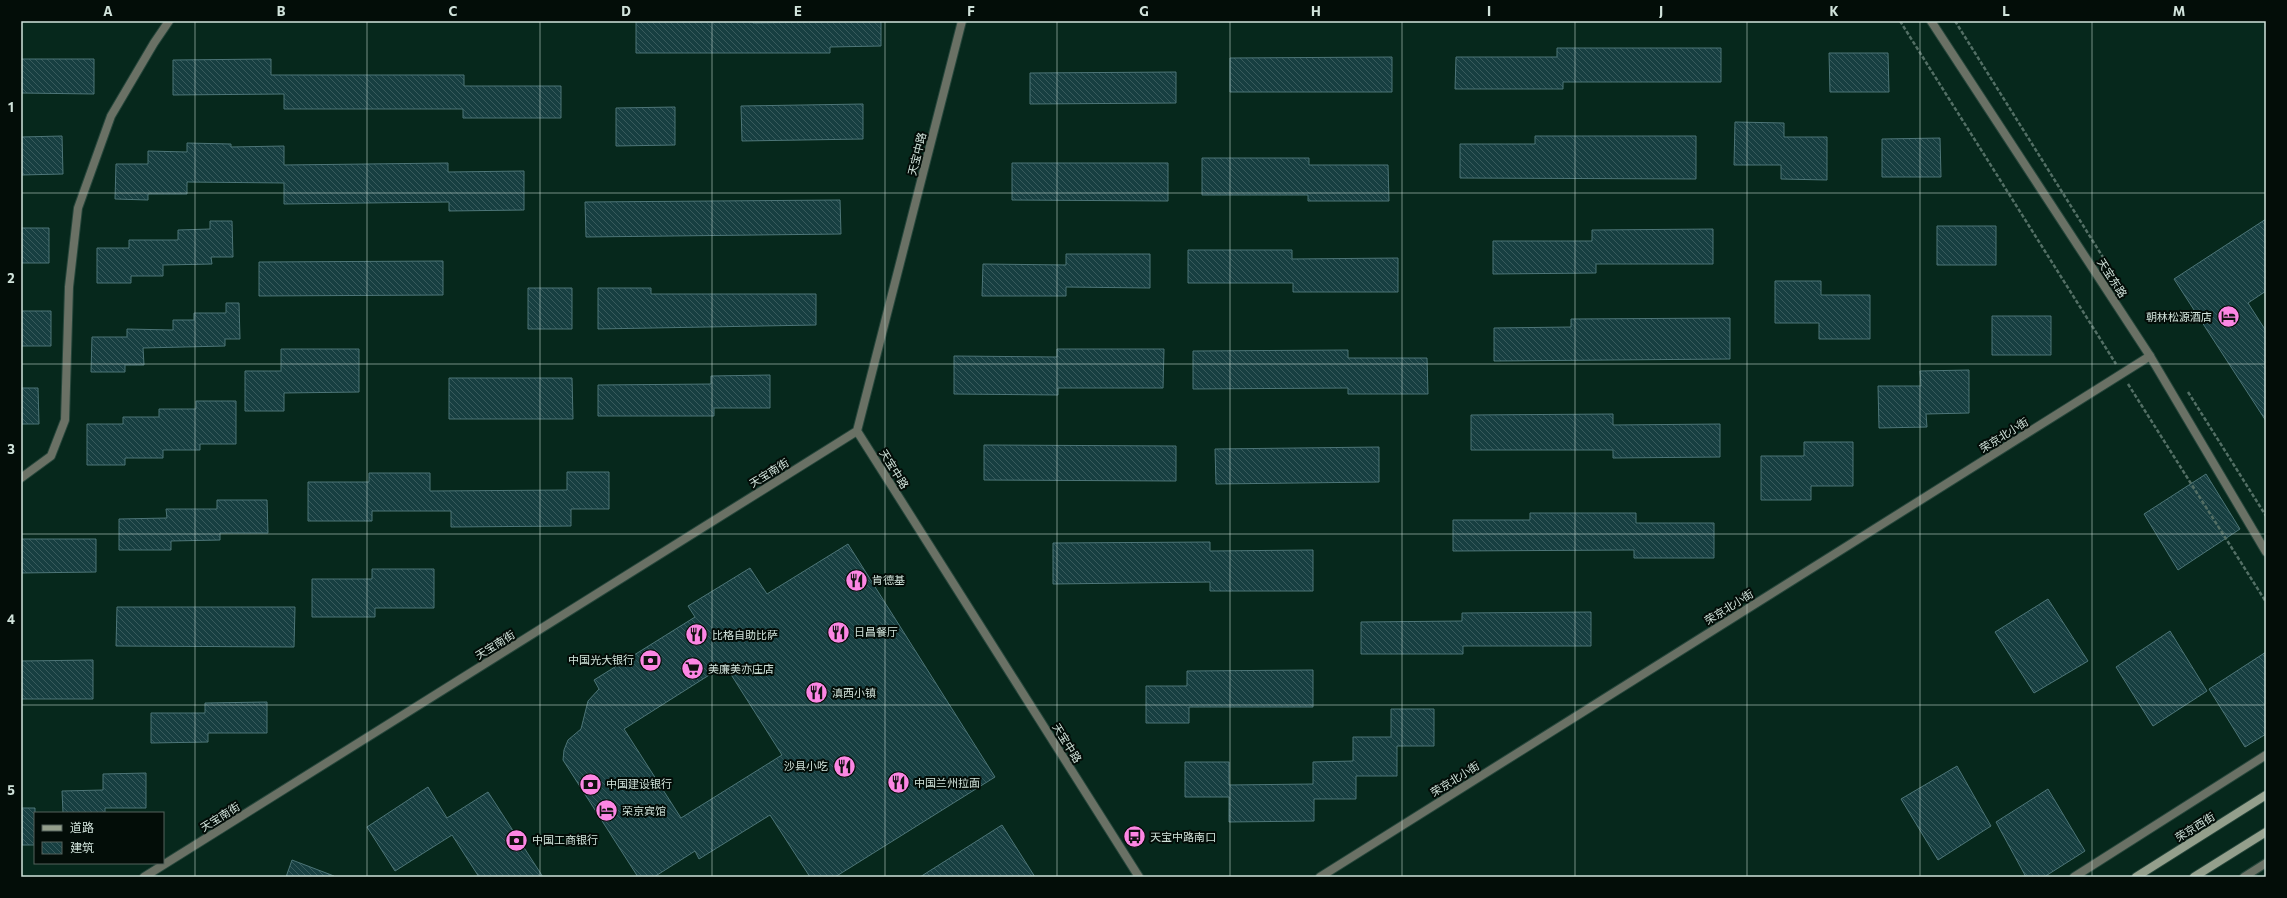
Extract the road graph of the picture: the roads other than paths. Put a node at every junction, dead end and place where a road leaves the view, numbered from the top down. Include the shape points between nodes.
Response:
1 (169, 21) edge
2 (962, 21) edge
3 (1931, 21) edge
4 (2150, 356) junction
5 (857, 431) junction
6 (21, 478) edge
7 (2266, 552) edge
8 (2266, 755) edge
9 (2266, 795) edge
10 (2266, 832) edge
11 (2266, 863) edge
12 (144, 877) edge
13 (1139, 877) edge
14 (1320, 877) edge
15 (2074, 877) edge
16 (2136, 877) edge
17 (2194, 877) edge
18 (2244, 877) edge

1 - 6 street via 111,116 78,208 69,287 65,420 51,456
2 - 5 street, 天宝中路
3 - 4 street, 天宝东路
4 - 7 street, 天宝东路
4 - 14 street, 荣京北小街
5 - 12 street, 天宝南街
5 - 13 street, 天宝中路
8 - 15 street
9 - 16 main road, 荣京西街
10 - 17 main road
11 - 18 street

